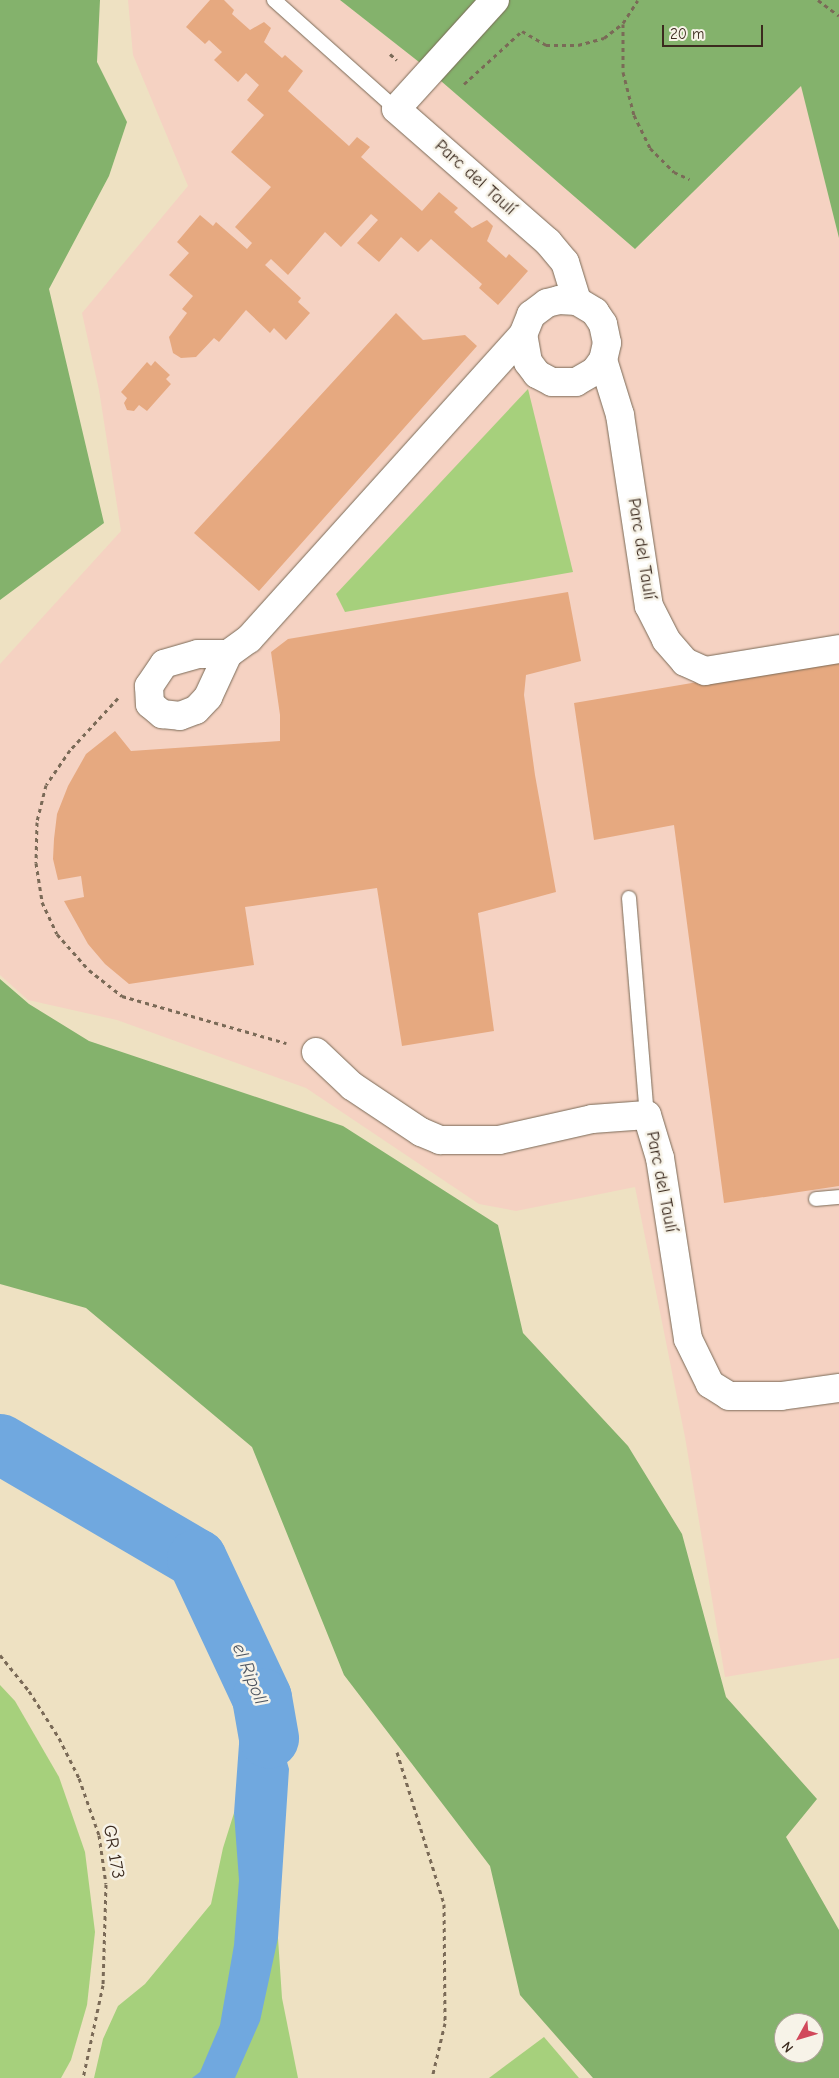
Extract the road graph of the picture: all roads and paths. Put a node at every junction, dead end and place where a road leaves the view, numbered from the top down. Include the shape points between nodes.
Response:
1 (274, 0) edge
2 (495, 0) edge
3 (638, 0) edge
4 (818, 0) edge
5 (839, 16) edge
6 (624, 23) junction
7 (390, 54) dead end
8 (419, 84) junction
9 (460, 88) dead end
10 (396, 109) junction
11 (689, 179) dead end
12 (577, 301) junction
13 (523, 335) junction
14 (603, 360) junction
15 (839, 649) edge
16 (228, 654) junction
17 (149, 686) junction
18 (629, 898) dead end
19 (316, 1052) joint
20 (647, 1115) junction
21 (839, 1196) edge
22 (816, 1199) dead end
23 (839, 1388) edge
24 (0, 1655) edge
25 (396, 1752) dead end
26 (83, 2078) edge
27 (432, 2078) edge

1 - 10 lane, Parc del Taulí
2 - 8 street
3 - 6 path
4 - 5 path
6 - 9 path via 604,38 578,45 546,45 522,31
6 - 11 path via 623,72 634,116 650,148 674,172
7 - 8 path
8 - 10 street
10 - 12 street, Parc del Taulí via 548,242 565,262
12 - 13 street via 547,303 532,315
12 - 14 street, Parc del Taulí via 595,312 603,324 607,343
13 - 14 street via 528,362 537,374 552,382 576,382 589,376
13 - 16 street via 249,639
14 - 15 street, Parc del Taulí via 620,415 649,606 666,640 685,662 705,671
16 - 17 street via 198,654 164,664
16 - 17 street via 208,697 196,710 180,716 162,714 150,704
17 - 19 path via 117,698 70,750 46,785 37,822 36,863 42,902 58,934 89,970 122,996
18 - 20 lane
19 - 20 street, Parc del Taulí via 352,1086 421,1132 440,1140 499,1140 592,1119
20 - 23 street, Parc del Taulí via 660,1158 688,1339 710,1384 729,1396 781,1396
21 - 22 lane
24 - 26 path, GR 173 via 29,1691 59,1738 79,1778 99,1835 106,1884 103,1985
25 - 27 path via 444,1904 445,2023

